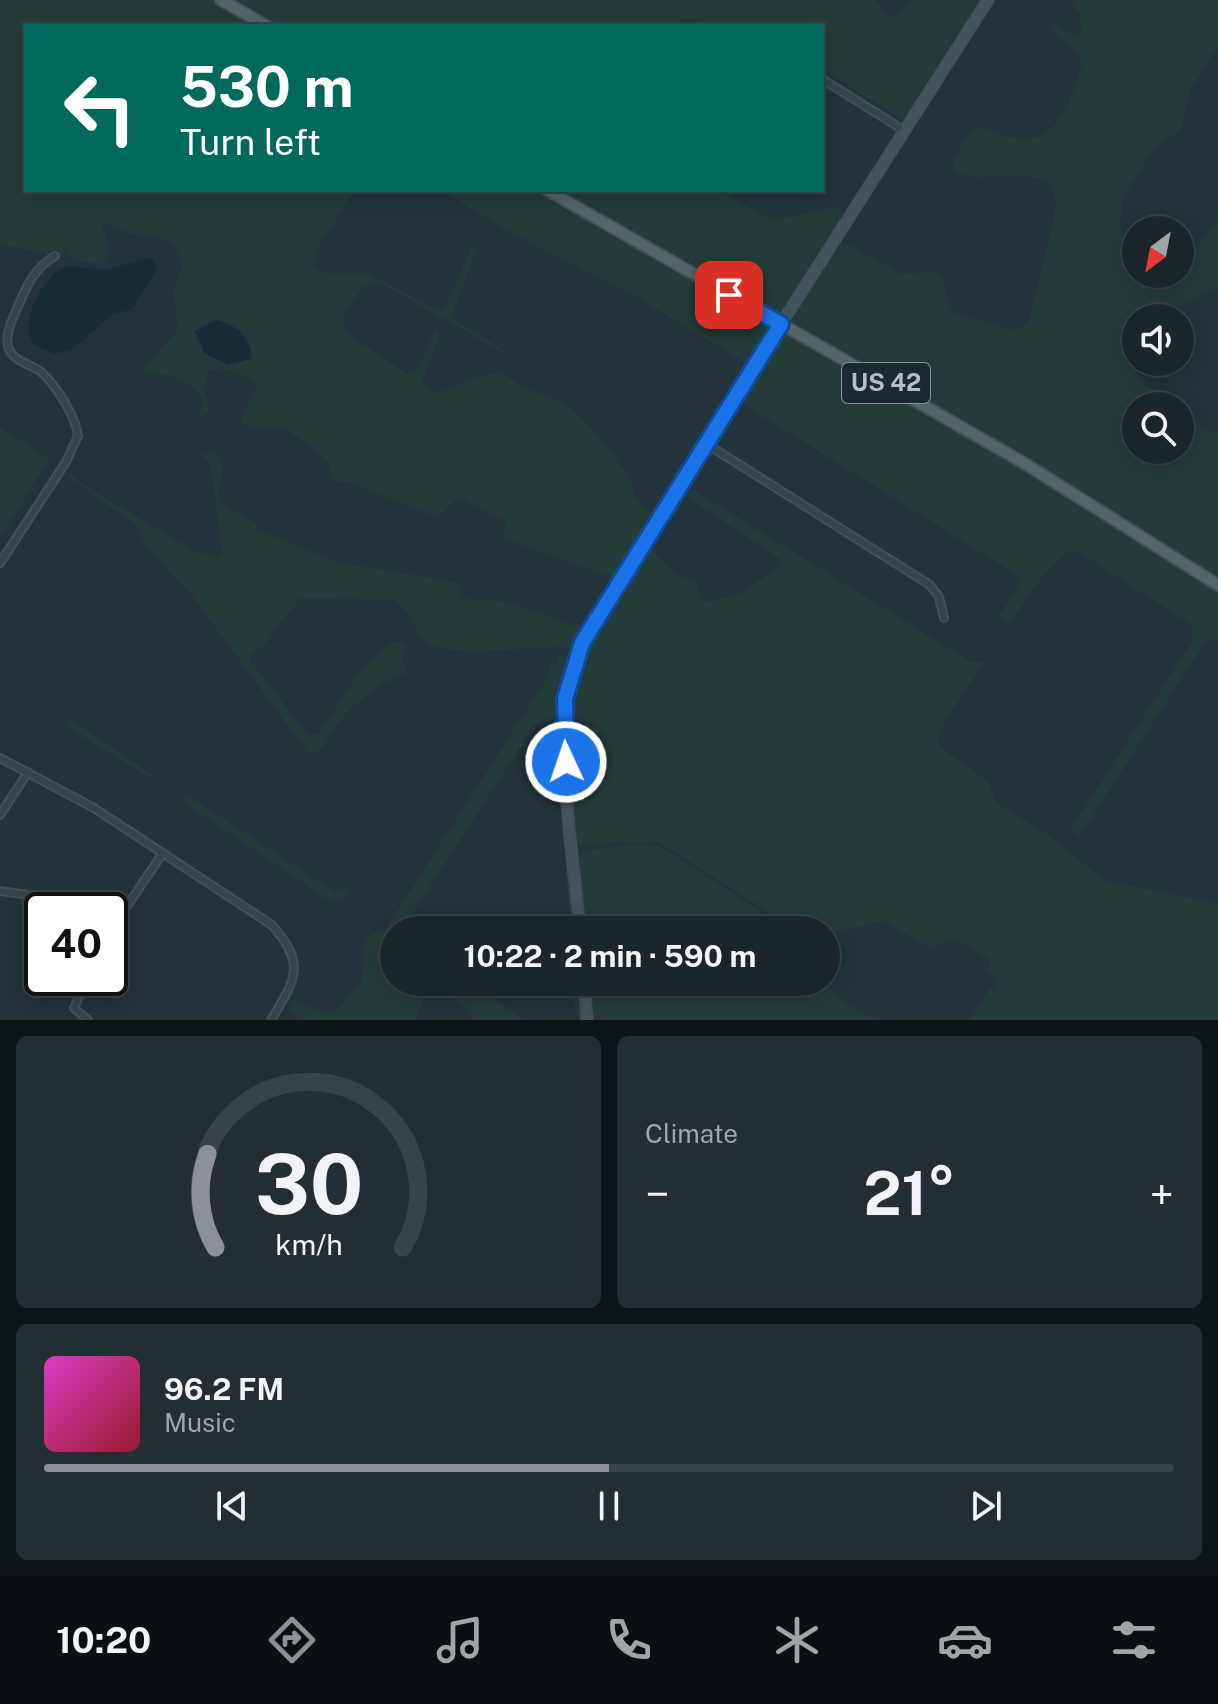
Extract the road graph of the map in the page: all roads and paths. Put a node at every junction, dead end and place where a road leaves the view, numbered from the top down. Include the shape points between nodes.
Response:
1 (221, 0) edge
2 (988, 0) edge
3 (263, 24) edge
4 (824, 80) edge
5 (905, 131) junction
6 (550, 192) edge
7 (55, 256) dead end
8 (781, 324) junction
9 (705, 443) junction
10 (0, 563) edge
11 (1218, 585) edge
12 (944, 618) dead end
13 (0, 758) edge
14 (28, 772) junction
15 (0, 815) edge
16 (163, 853) junction
17 (0, 891) edge
18 (24, 894) edge
19 (128, 903) edge
20 (579, 916) edge
21 (79, 996) edge
22 (585, 996) edge
23 (88, 1020) edge
24 (271, 1020) edge
25 (587, 1020) edge

1 - 3 main road
2 - 5 street
4 - 5 street
5 - 8 street
6 - 8 main road, US 42
7 - 10 street via 32,278 8,343 13,355 51,384 78,436
8 - 9 street
8 - 11 main road, US 42 via 1024,463
9 - 12 street via 930,585
9 - 20 street via 592,624 567,683 563,732
13 - 14 street
14 - 15 street
14 - 16 street
16 - 19 street
16 - 24 street via 262,916 289,948 295,976
17 - 18 street
21 - 23 street via 74,1010
22 - 25 street

